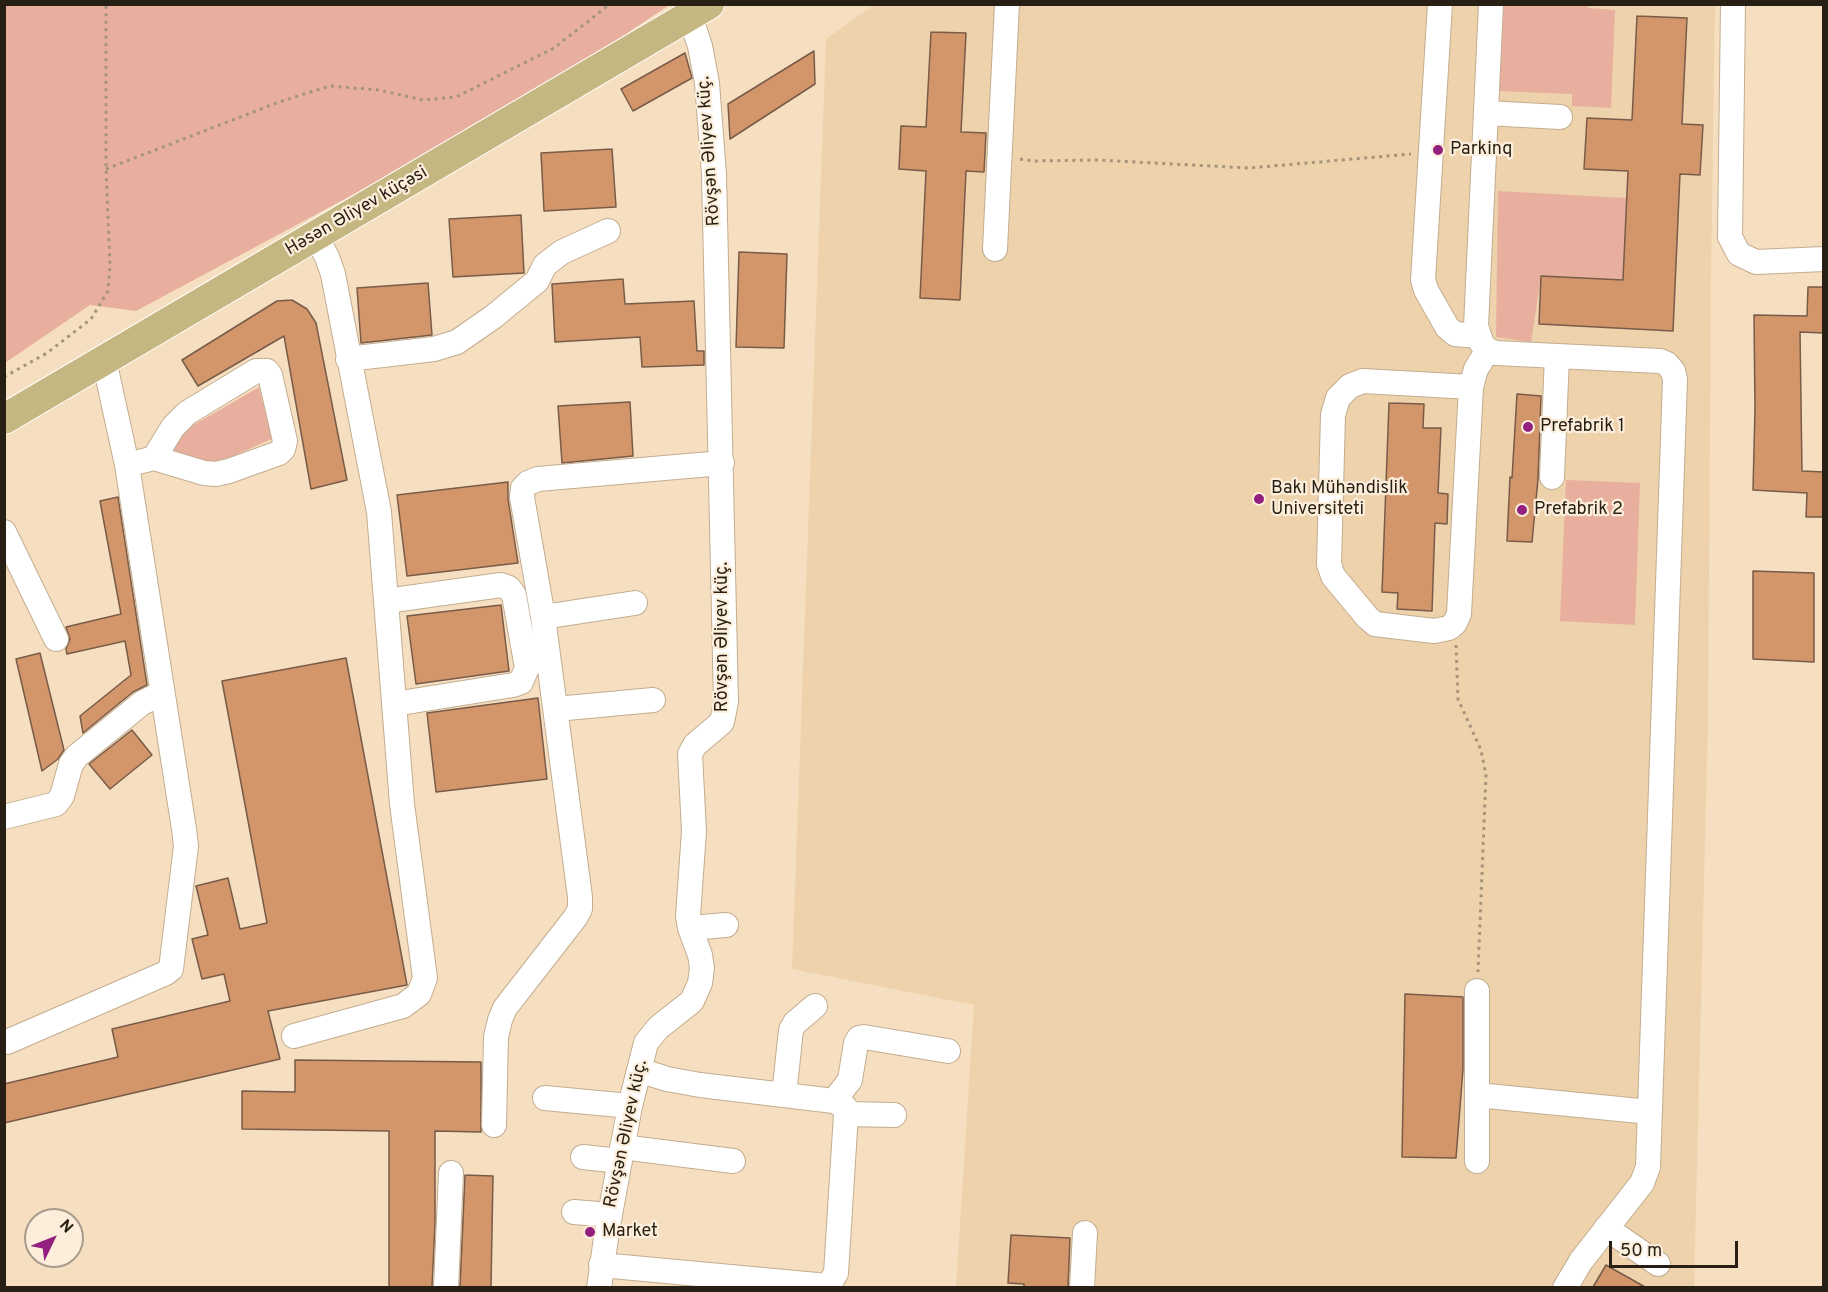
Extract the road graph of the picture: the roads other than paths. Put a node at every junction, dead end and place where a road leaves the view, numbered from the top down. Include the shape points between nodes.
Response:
1 (1007, 4) edge
2 (1440, 4) edge
3 (1491, 4) edge
4 (1733, 4) edge
5 (699, 10) edge
6 (1486, 113) junction
7 (1560, 117) dead end
8 (608, 231) dead end
9 (316, 237) junction
10 (995, 249) dead end
11 (1824, 259) edge
12 (1483, 343) junction
13 (1557, 356) junction
14 (348, 359) junction
15 (104, 360) junction
16 (1471, 387) junction
17 (4, 418) edge
18 (154, 458) junction
19 (722, 463) junction
20 (127, 465) junction
21 (1552, 477) dead end
22 (4, 532) edge
23 (386, 601) junction
24 (635, 603) dead end
25 (543, 617) junction
26 (56, 639) dead end
27 (162, 693) junction
28 (653, 700) dead end
29 (394, 704) junction
30 (556, 709) junction
31 (4, 817) edge
32 (726, 926) dead end
33 (690, 928) junction
34 (1477, 991) road end
35 (815, 1006) dead end
36 (294, 1036) dead end
37 (7, 1042) dead end
38 (948, 1051) dead end
39 (639, 1070) junction
40 (784, 1095) junction
41 (1477, 1095) junction
42 (544, 1098) dead end
43 (630, 1106) junction
44 (840, 1107) junction
45 (1650, 1112) junction
46 (894, 1115) dead end
47 (494, 1125) dead end
48 (621, 1154) junction
49 (583, 1157) dead end
50 (733, 1161) dead end
51 (1477, 1161) dead end
52 (451, 1173) dead end
53 (574, 1212) dead end
54 (610, 1215) junction
55 (1606, 1228) junction
56 (1085, 1233) dead end
57 (1658, 1264) dead end
58 (600, 1276) edge
59 (446, 1287) edge
60 (1082, 1287) edge
61 (1564, 1287) edge

1 - 10 street
2 - 12 street via 1423,280 1447,327 1455,334
3 - 6 street
4 - 11 street via 1730,237 1739,254 1756,262
5 - 9 main road, Həsən Əliyev küçəsi
5 - 19 street, Rövşən Əliyev küç. via 714,174
6 - 7 street
6 - 12 street via 1476,326
8 - 14 street via 562,252 545,265 537,281 457,342 434,349
9 - 14 street via 333,274
9 - 15 main road, Həsən Əliyev küçəsi
12 - 13 street via 1496,353
12 - 16 street
13 - 21 street
13 - 45 street via 1660,361 1673,371 1675,379
14 - 23 street via 379,512
15 - 17 main road, Həsən Əliyev küçəsi
15 - 20 street
16 - 16 street via 1459,614 1449,628 1434,631 1376,624 1333,576 1329,564 1333,416 1338,398 1350,386 1363,381
18 - 18 street via 216,474 279,453 285,441 270,375 267,371 256,371 188,413 173,427
18 - 20 street
19 - 25 street via 528,483 522,497
19 - 33 street, Rövşən Əliyev küç. via 726,702 722,722 690,754 694,831 688,903
20 - 27 street
22 - 26 street
23 - 29 street
23 - 29 street via 501,585 509,588 514,595 527,668 521,682 513,685
24 - 25 street
25 - 30 street
27 - 31 street via 142,704 77,756 71,764 63,796 56,804
27 - 37 street via 186,846 171,969
28 - 30 street
29 - 36 street via 402,804 425,978 419,994 403,1006
30 - 47 street via 580,909 500,1020 496,1037
32 - 33 street
33 - 39 street, Rövşən Əliyev küç. via 702,968 697,993 649,1037
34 - 41 street
35 - 40 street via 792,1030
38 - 44 street via 859,1038
39 - 40 street via 690,1083
39 - 43 street, Rövşən Əliyev küç.
40 - 44 street
41 - 45 street
41 - 51 street
42 - 43 street
43 - 48 street, Rövşən Əliyev küç.
44 - 46 street
44 - 58 street via 836,1273 830,1283 824,1286
45 - 55 street via 1648,1167 1642,1183
48 - 49 street
48 - 50 street
48 - 54 street, Rövşən Əliyev küç.
52 - 59 street
53 - 54 street
54 - 58 street, Rövşən Əliyev küç.
55 - 57 street
55 - 61 street
56 - 60 street

